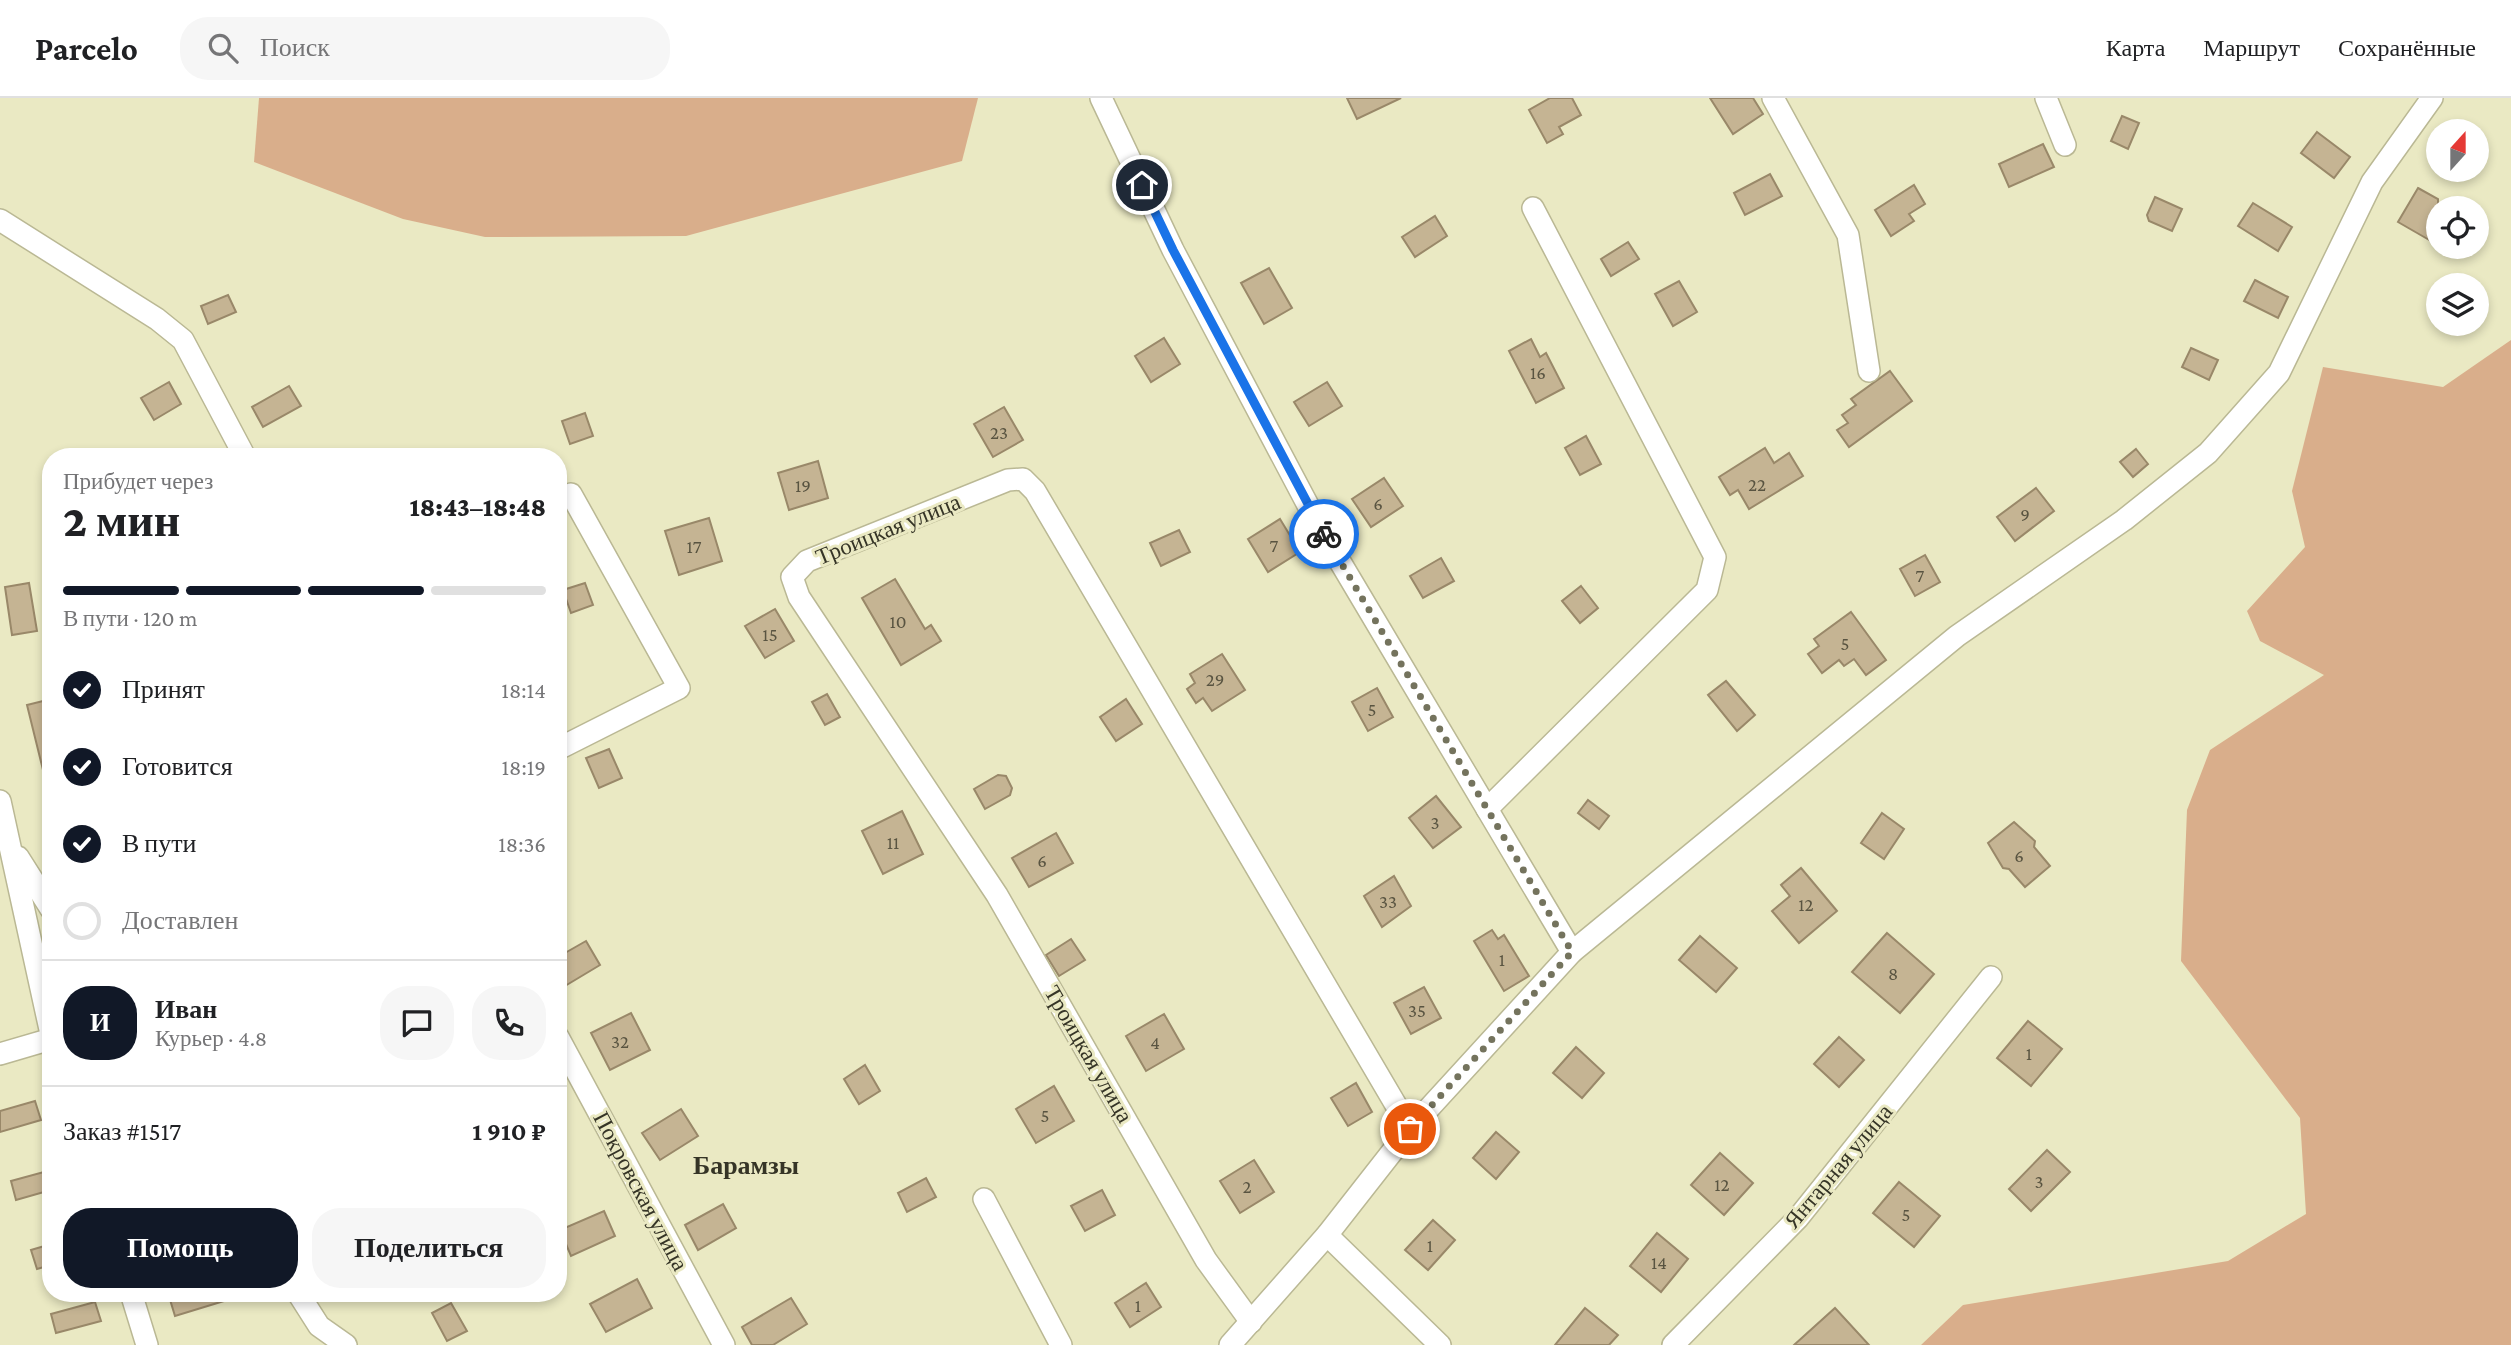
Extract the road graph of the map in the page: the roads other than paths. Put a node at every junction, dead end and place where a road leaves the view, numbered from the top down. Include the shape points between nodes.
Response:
1 (1101, 98) edge
2 (1773, 98) edge
3 (2046, 98) edge
4 (2432, 98) edge
5 (2065, 145) dead end
6 (1533, 208) dead end
7 (0, 219) edge
8 (1869, 370) dead end
9 (240, 448) edge
10 (571, 494) dead end
11 (567, 744) edge
12 (0, 801) edge
13 (1487, 809) junction
14 (9, 845) junction
15 (42, 895) edge
16 (1572, 952) junction
17 (1991, 977) dead end
18 (42, 995) edge
19 (42, 1039) edge
20 (0, 1054) edge
21 (567, 1054) edge
22 (1410, 1129) junction
23 (984, 1199) dead end
24 (1327, 1236) junction
25 (134, 1302) edge
26 (304, 1302) edge
27 (1251, 1322) junction
28 (147, 1345) edge
29 (346, 1345) edge
30 (724, 1345) edge
31 (1061, 1345) edge
32 (1230, 1345) edge
33 (1440, 1345) edge
34 (1674, 1345) edge

1 - 13 street via 1173,250 1320,528
2 - 8 street via 1848,236
3 - 5 street
4 - 16 street via 2372,181 2278,373 2208,453 2124,520 1957,636
6 - 13 street via 1715,557 1707,590
7 - 9 street via 183,340
10 - 11 street via 679,688
12 - 14 street
13 - 16 street
14 - 15 street
14 - 18 street
16 - 22 street
17 - 34 street, Янтарная улица via 1798,1218
19 - 20 street
21 - 30 street, Покровская улица
22 - 24 street
22 - 27 street, Троицкая улица via 1035,491 1023,479 1008,480 807,561 792,577 799,597 998,895 1206,1261
23 - 31 street
24 - 27 street
24 - 33 street
25 - 28 street
26 - 29 street via 319,1326
27 - 32 street

